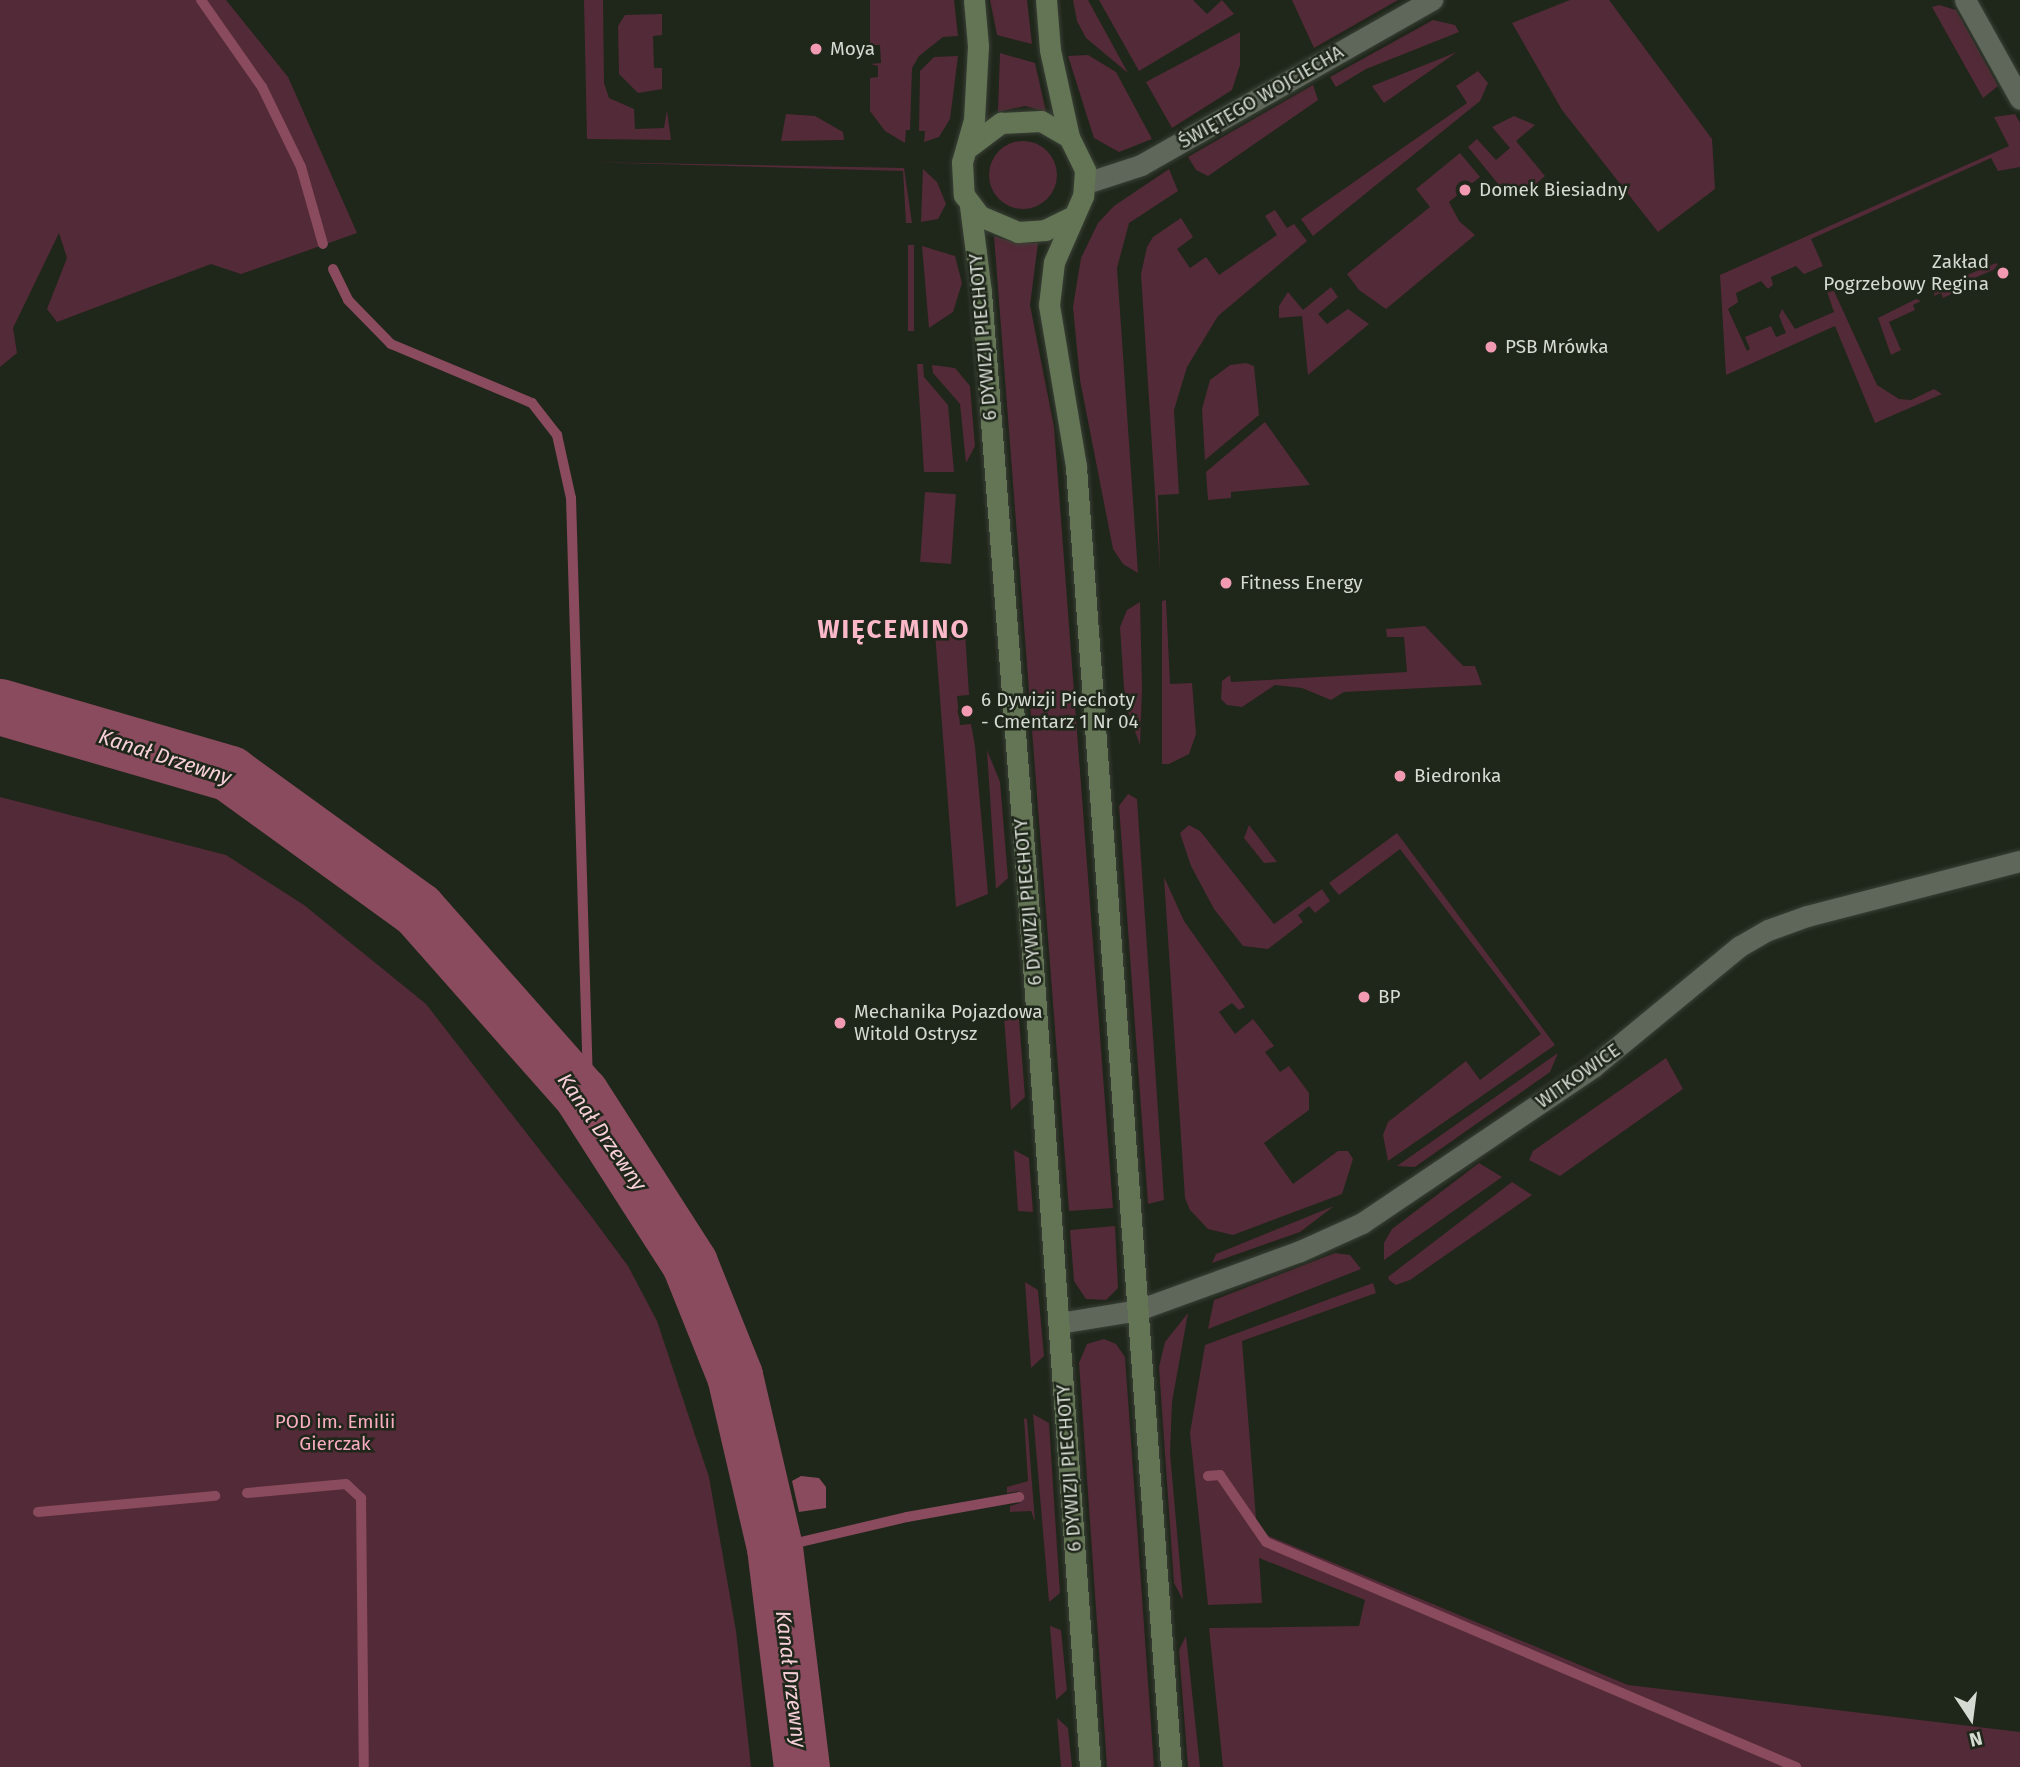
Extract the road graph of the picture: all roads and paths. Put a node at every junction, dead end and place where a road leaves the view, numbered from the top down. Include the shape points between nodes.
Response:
1 (974, 0) edge
2 (1046, 0) edge
3 (1432, 0) edge
4 (1965, 0) edge
5 (2020, 99) edge
6 (1069, 137) junction
7 (970, 146) junction
8 (1086, 183) junction
9 (970, 206) junction
10 (1070, 218) junction
11 (2020, 861) edge
12 (1138, 1310) junction
13 (1059, 1323) junction
14 (1090, 1767) edge
15 (1171, 1767) edge

1 - 7 street, 6 DYWIZJI PIECHOTY via 978,46
2 - 6 street via 1050,50
3 - 8 street, ŚWIĘTEGO WOJCIECHA via 1141,165
4 - 5 street
6 - 7 street via 1041,121 1012,120 989,128
6 - 8 street via 1083,158
7 - 9 street, 6 DYWIZJI PIECHOTY via 961,179
8 - 10 street
9 - 10 street, 6 DYWIZJI PIECHOTY via 991,223 1018,232 1045,230
9 - 13 street, 6 DYWIZJI PIECHOTY via 981,292
10 - 12 street via 1054,262 1050,326 1072,426 1076,467
11 - 12 street, WITKOWICE via 1768,930 1740,946 1593,1067 1362,1223 1300,1251
12 - 13 street, WITKOWICE
12 - 15 street
13 - 14 street, 6 DYWIZJI PIECHOTY

